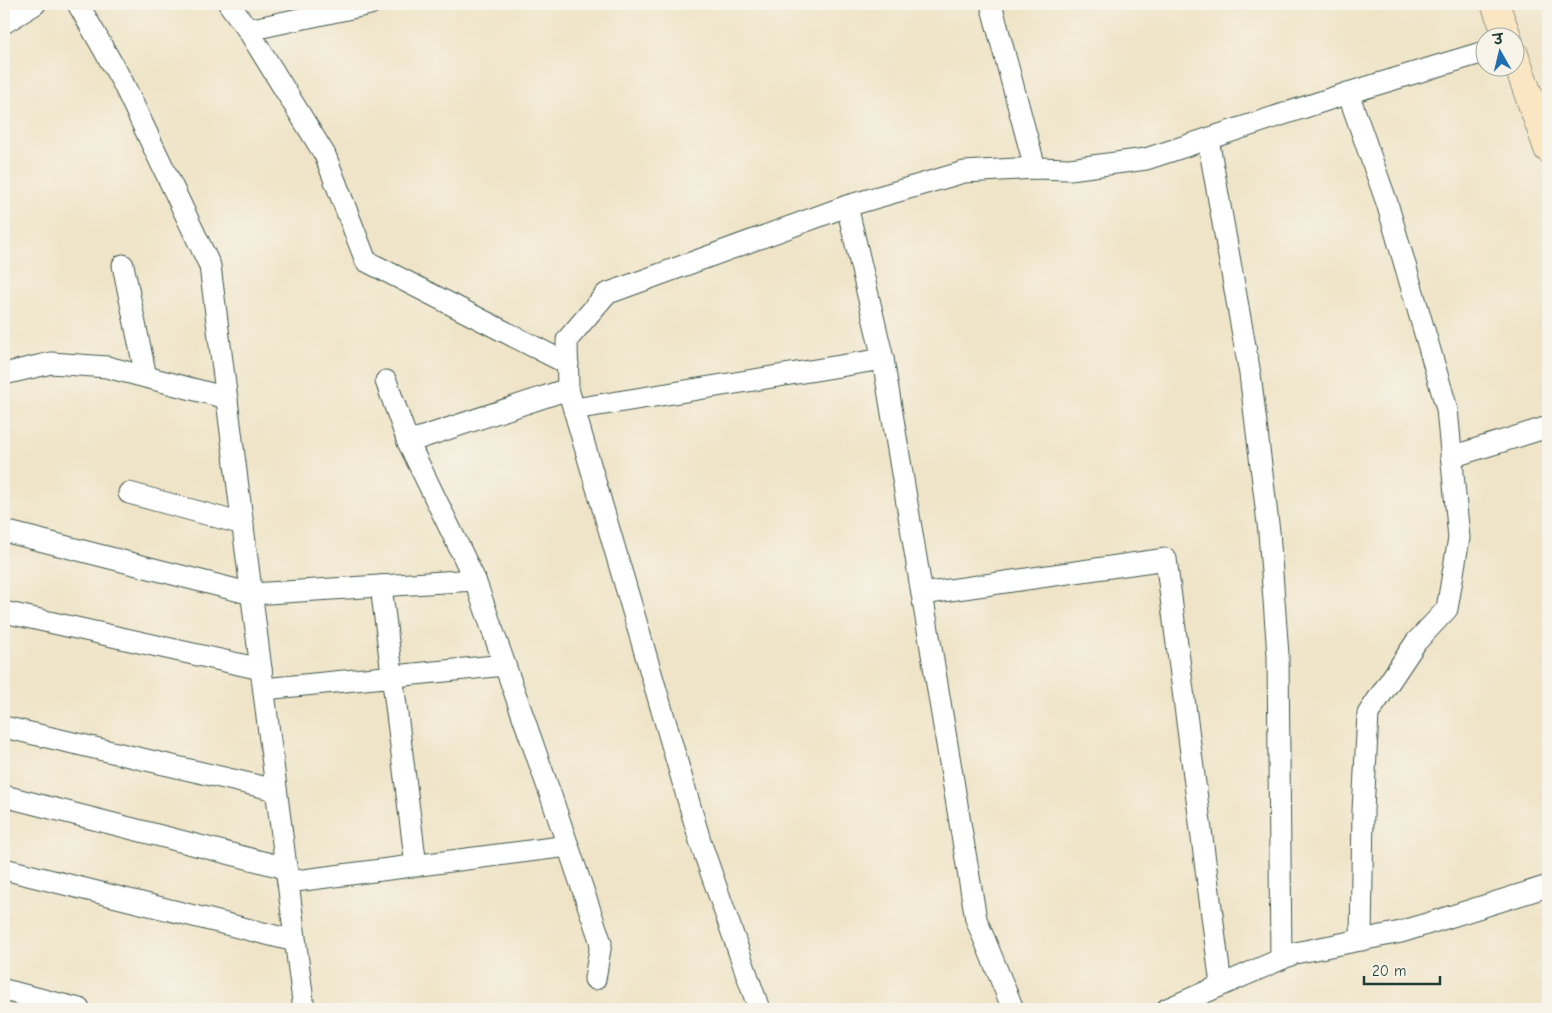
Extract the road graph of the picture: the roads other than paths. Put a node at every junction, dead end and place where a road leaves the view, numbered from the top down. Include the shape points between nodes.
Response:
1 (35, 4) edge
2 (78, 4) edge
3 (229, 4) edge
4 (370, 4) edge
5 (991, 4) edge
6 (1495, 4) edge
7 (4, 23) edge
8 (1504, 28) edge
9 (248, 30) junction
10 (1474, 55) edge
11 (1523, 78) edge
12 (1348, 93) junction
13 (1208, 139) junction
14 (1548, 149) edge
15 (1035, 168) junction
16 (847, 206) junction
17 (123, 265) dead end
18 (883, 359) junction
19 (568, 364) junction
20 (4, 374) edge
21 (146, 377) junction
22 (386, 381) dead end
23 (568, 388) junction
24 (227, 398) junction
25 (574, 409) junction
26 (1548, 427) edge
27 (408, 442) junction
28 (1451, 457) junction
29 (129, 494) dead end
30 (243, 524) junction
31 (4, 531) edge
32 (475, 580) junction
33 (381, 586) junction
34 (252, 594) junction
35 (922, 594) junction
36 (4, 612) edge
37 (505, 665) junction
38 (392, 676) junction
39 (262, 679) junction
40 (4, 727) edge
41 (276, 790) junction
42 (4, 796) edge
43 (568, 846) junction
44 (416, 866) junction
45 (4, 870) edge
46 (287, 875) junction
47 (1548, 886) edge
48 (1361, 940) junction
49 (295, 941) junction
50 (1281, 959) junction
51 (596, 979) dead end
52 (1221, 985) junction
53 (4, 990) edge
54 (1172, 1008) edge
55 (79, 1009) edge
56 (304, 1009) edge
57 (760, 1009) edge
58 (1013, 1009) edge

1 - 7 street
2 - 24 street via 123,83 210,266
3 - 9 street
4 - 9 street
5 - 15 street
6 - 8 street
9 - 19 street via 325,155 366,261
10 - 12 street
11 - 14 street
12 - 13 street
12 - 28 street via 1387,203 1447,409
13 - 15 street via 1146,159 1070,169
13 - 50 street via 1250,374 1269,532 1278,655
15 - 16 street via 964,172
16 - 18 street
16 - 19 street via 606,294 567,340
17 - 21 street
18 - 25 street
18 - 35 street
19 - 23 street
20 - 21 street via 51,363 107,367
21 - 24 street
22 - 27 street
23 - 25 street
23 - 27 street
24 - 30 street
25 - 57 street via 701,844
26 - 28 street
27 - 32 street
28 - 48 street via 1459,538 1447,609 1416,642 1368,714
29 - 30 street
30 - 34 street
31 - 34 street
32 - 33 street
32 - 37 street
33 - 34 street
33 - 38 street
34 - 39 street
35 - 52 street via 1166,558
35 - 58 street via 976,919
36 - 39 street
37 - 38 street
37 - 43 street
38 - 39 street
38 - 44 street
39 - 41 street
40 - 41 street
41 - 46 street
42 - 46 street
43 - 44 street
43 - 51 street via 600,943
44 - 46 street
45 - 49 street
46 - 49 street
47 - 48 street via 1401,932
48 - 50 street via 1295,953
49 - 56 street
50 - 52 street
52 - 54 street
53 - 55 street

